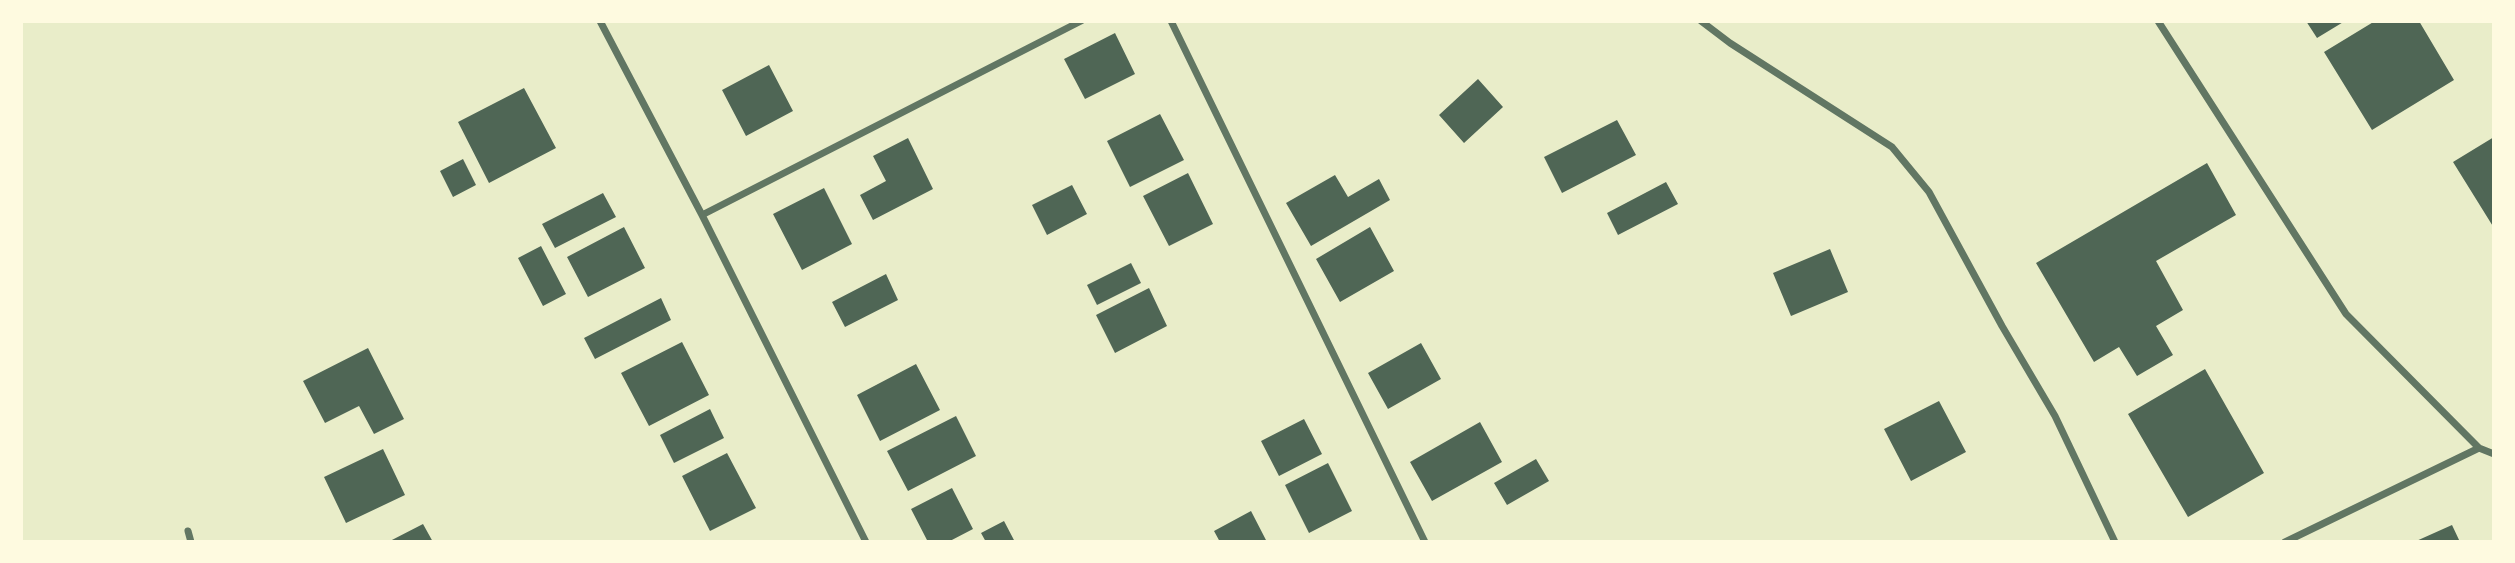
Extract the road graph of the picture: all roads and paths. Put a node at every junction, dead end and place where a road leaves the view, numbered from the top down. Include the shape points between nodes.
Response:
1 (600, 21) edge
2 (1081, 21) edge
3 (1171, 21) edge
4 (1701, 21) edge
5 (2158, 21) edge
6 (702, 215) junction
7 (2479, 447) junction
8 (2494, 454) edge
9 (188, 531) dead end
10 (191, 542) edge
11 (866, 542) edge
12 (1425, 542) edge
13 (2115, 542) edge
14 (2285, 542) edge

1 - 6 street
2 - 6 street
3 - 12 street
4 - 13 street via 1892,146 1929,192 2054,416
5 - 7 street via 2346,314
6 - 11 street
7 - 8 street
7 - 14 street
9 - 10 street

